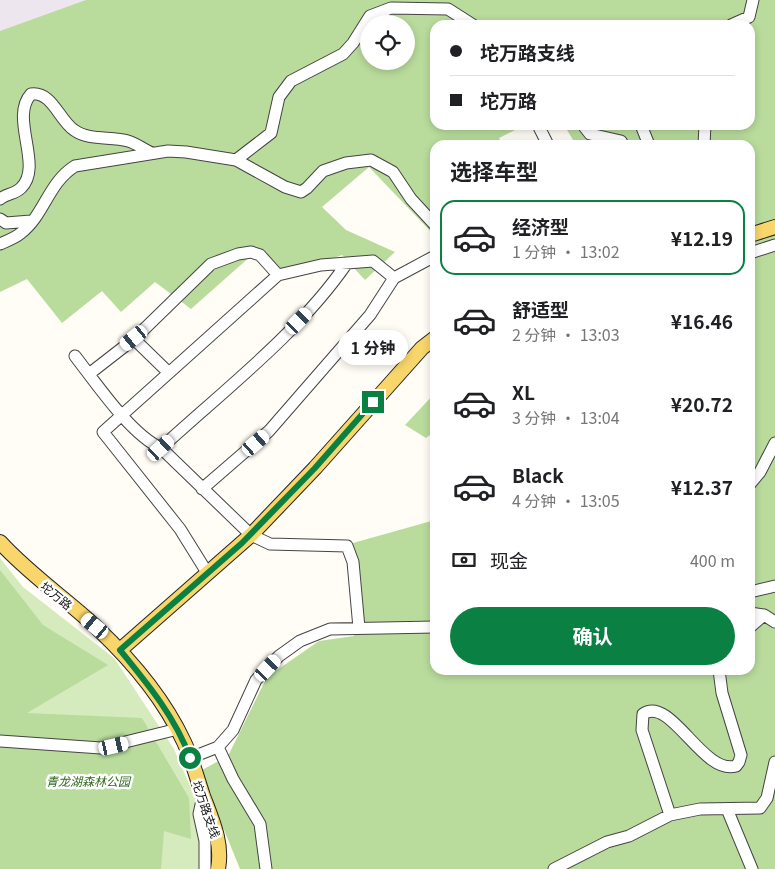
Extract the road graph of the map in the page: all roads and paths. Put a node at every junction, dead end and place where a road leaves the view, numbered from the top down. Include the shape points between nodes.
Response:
1 (753, 0) edge
2 (465, 20) edge
3 (742, 20) edge
4 (587, 130) edge
5 (613, 140) edge
6 (153, 153) junction
7 (236, 160) junction
8 (0, 199) edge
9 (0, 219) edge
10 (430, 220) edge
11 (31, 221) junction
12 (775, 227) edge
13 (755, 233) edge
14 (0, 244) edge
15 (775, 245) edge
16 (755, 251) edge
17 (430, 259) edge
18 (347, 263) junction
19 (278, 275) junction
20 (394, 278) junction
21 (134, 338) junction
22 (430, 342) edge
23 (75, 356) dead end
24 (168, 372) junction
25 (89, 374) junction
26 (122, 414) junction
27 (775, 442) edge
28 (161, 448) junction
29 (755, 478) edge
30 (202, 488) junction
31 (251, 535) junction
32 (0, 542) edge
33 (208, 574) junction
34 (775, 586) edge
35 (755, 591) edge
36 (755, 614) edge
37 (764, 615) junction
38 (775, 622) edge
39 (755, 623) edge
40 (430, 627) edge
41 (359, 628) junction
42 (120, 650) junction
43 (720, 675) edge
44 (178, 730) junction
45 (0, 741) edge
46 (218, 747) junction
47 (190, 758) junction
48 (775, 762) edge
49 (203, 796) junction
50 (727, 810) junction
51 (670, 815) junction
52 (205, 869) edge
53 (218, 869) edge
54 (266, 869) edge
55 (554, 869) edge
56 (752, 869) edge

1 - 3 street via 749,17
2 - 7 street via 448,9 391,8 370,16 354,43 343,54 291,81 279,97 271,133
4 - 5 street via 590,134
6 - 7 street via 186,152
6 - 8 street via 129,141 91,136 74,130 45,97 31,94 22,108 28,179 16,192
6 - 11 street via 76,166 64,173 54,185
7 - 10 street via 285,188 301,192 323,171 346,163 371,160 393,172
9 - 11 street via 6,223
11 - 14 street via 21,233
12 - 13 main road
15 - 16 street
17 - 20 street
18 - 19 street via 321,264
18 - 20 street via 373,261
18 - 28 street via 330,288 288,332
19 - 21 street via 260,255 251,252 211,264
19 - 24 street
20 - 30 street via 370,315 276,424
21 - 24 street
21 - 25 street
22 - 31 main road
23 - 25 street
24 - 26 street
25 - 26 street
26 - 28 street via 152,444
26 - 33 street via 104,432 106,438 180,529
27 - 29 street
28 - 30 street
30 - 31 street
31 - 33 main road
31 - 41 street via 270,544 347,546 352,562
32 - 42 main road, 坨万路 via 23,567
33 - 42 main road
34 - 35 street
36 - 37 street
37 - 38 street
37 - 39 street
40 - 41 street
41 - 46 street via 330,629 300,641 280,656 256,680 232,730
42 - 44 main road, 坨万路支线
43 - 51 street via 740,755 736,766 720,766 680,728 655,710 643,714 642,730
44 - 45 street via 101,748
44 - 47 main road, 坨万路支线
46 - 47 street
46 - 54 street via 232,779 260,824
47 - 49 main road, 坨万路支线
48 - 50 street via 763,805 756,810
49 - 52 street via 199,814 205,841
49 - 53 main road, 坨万路支线 via 220,846
50 - 51 street via 700,809
50 - 56 street
51 - 55 street

